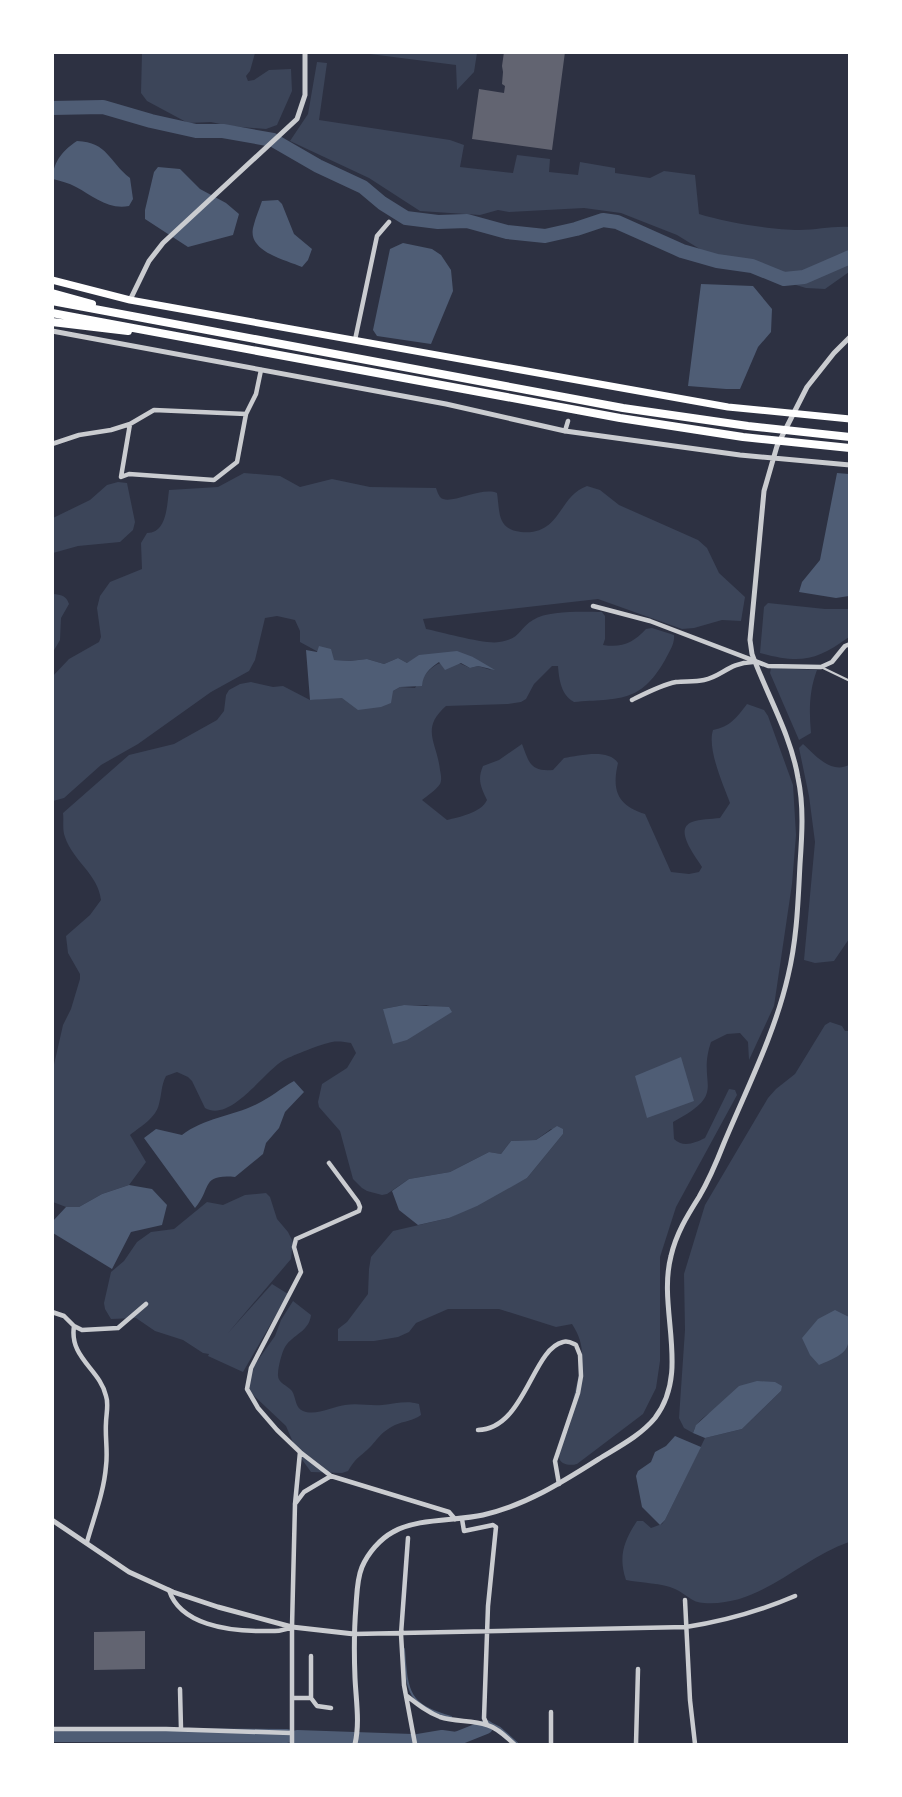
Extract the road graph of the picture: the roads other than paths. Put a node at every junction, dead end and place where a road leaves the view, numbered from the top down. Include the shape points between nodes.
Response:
1 (304, 52) edge
2 (389, 222) dead end
3 (52, 280) edge
4 (52, 293) edge
5 (130, 300) junction
6 (52, 301) edge
7 (52, 313) edge
8 (52, 322) edge
9 (52, 331) edge
10 (849, 337) edge
11 (198, 340) junction
12 (355, 340) junction
13 (282, 344) junction
14 (261, 370) junction
15 (246, 414) junction
16 (849, 419) edge
17 (568, 421) dead end
18 (130, 424) junction
19 (565, 431) junction
20 (849, 437) edge
21 (52, 444) edge
22 (849, 448) edge
23 (849, 465) edge
24 (593, 606) dead end
25 (849, 644) edge
26 (755, 662) junction
27 (821, 667) junction
28 (849, 681) edge
29 (632, 700) dead end
30 (329, 1162) dead end
31 (146, 1304) dead end
32 (52, 1312) edge
33 (74, 1326) junction
34 (478, 1430) dead end
35 (300, 1452) junction
36 (330, 1476) junction
37 (559, 1484) junction
38 (295, 1504) junction
39 (459, 1519) junction
40 (52, 1520) edge
41 (408, 1538) dead end
42 (87, 1542) junction
43 (169, 1590) junction
44 (795, 1596) dead end
45 (685, 1600) dead end
46 (292, 1626) junction
47 (686, 1627) junction
48 (487, 1631) junction
49 (401, 1634) junction
50 (353, 1637) junction
51 (311, 1656) dead end
52 (638, 1669) dead end
53 (180, 1689) dead end
54 (407, 1696) junction
55 (292, 1698) junction
56 (311, 1698) junction
57 (331, 1708) dead end
58 (551, 1712) dead end
59 (487, 1725) junction
60 (52, 1729) edge
61 (181, 1729) junction
62 (291, 1734) junction
63 (292, 1744) edge
64 (355, 1744) edge
65 (415, 1744) edge
66 (514, 1744) edge
67 (550, 1744) edge
68 (636, 1744) edge
69 (695, 1744) edge

1 - 5 street via 305,95 297,119 163,243 149,261
2 - 12 street via 377,236
3 - 5 main road
4 - 13 highway
5 - 12 main road
6 - 13 highway
7 - 11 highway
8 - 11 highway
9 - 14 street
10 - 26 street via 807,387 777,446 764,491 750,640
11 - 22 highway via 620,418
12 - 16 main road via 578,384 728,407
13 - 20 highway via 623,408
14 - 15 street via 256,394
14 - 19 street via 446,404
15 - 18 street via 154,410
15 - 18 street via 237,462 214,480 129,474 121,477
17 - 19 street
18 - 21 street
19 - 23 street via 740,455
24 - 26 street via 650,621
25 - 27 street via 832,662
26 - 27 street via 768,666
26 - 29 street via 729,667 707,679 674,683
26 - 37 street via 799,779 802,808 797,921 788,977 722,1150 669,1261 666,1286 672,1379 665,1401 645,1428
27 - 28 lane
30 - 35 street via 358,1202 359,1211 296,1239 294,1247 301,1272 251,1368 247,1389 258,1408
31 - 33 street via 118,1328 82,1330
32 - 33 street via 64,1316
33 - 42 street via 72,1336 77,1349 107,1398 107,1463
34 - 37 street via 500,1424 556,1346 568,1341 576,1345 581,1376 555,1461
35 - 36 street
35 - 38 street
36 - 38 street via 304,1492
36 - 39 street via 449,1512
37 - 39 street via 522,1503
38 - 46 street
39 - 48 street via 464,1531 496,1527
39 - 50 street via 415,1524 393,1531 379,1543 361,1569
40 - 42 street
41 - 49 street
42 - 43 street via 129,1572
43 - 46 street
43 - 46 street via 172,1601 216,1628 284,1631
44 - 47 street via 721,1622
45 - 47 street
46 - 50 street
46 - 55 street
47 - 48 street
47 - 69 street
48 - 49 street
48 - 59 street
49 - 50 street
49 - 54 street
50 - 64 street via 358,1724
51 - 56 street
52 - 68 street
53 - 61 street
54 - 59 street via 437,1716
54 - 65 street
55 - 56 street
55 - 62 street
56 - 57 street via 317,1706
58 - 67 street
59 - 66 street
60 - 61 street
61 - 62 street
62 - 63 street

